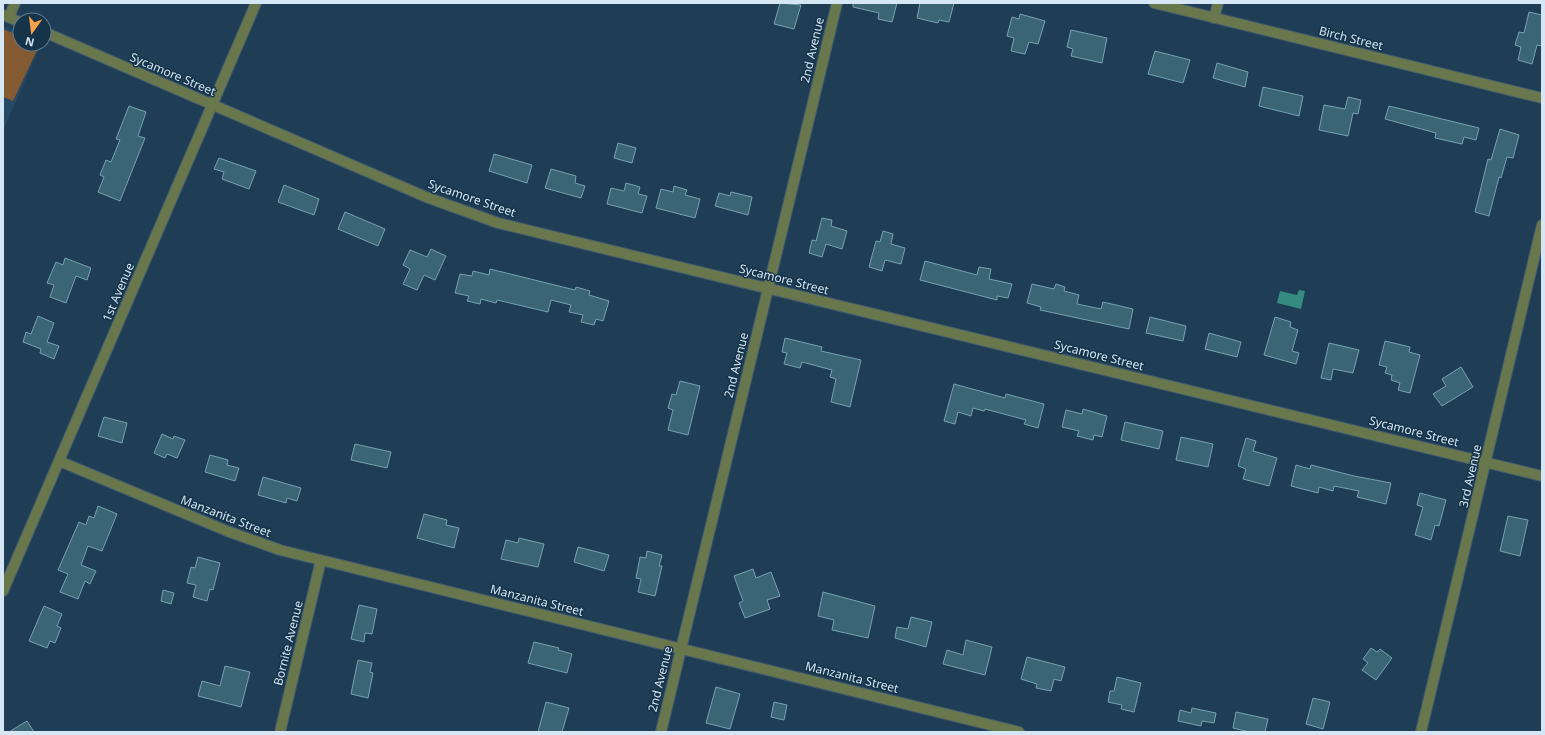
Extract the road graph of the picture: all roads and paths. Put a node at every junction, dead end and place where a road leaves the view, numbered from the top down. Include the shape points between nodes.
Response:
1 (15, 3) edge
2 (256, 3) edge
3 (837, 3) edge
4 (1154, 3) edge
5 (1218, 3) edge
6 (6, 16) edge
7 (1214, 18) junction
8 (52, 35) edge
9 (1542, 98) edge
10 (212, 105) junction
11 (1542, 225) edge
12 (768, 289) junction
13 (59, 461) junction
14 (1486, 462) junction
15 (1542, 476) edge
16 (321, 560) junction
17 (3, 591) edge
18 (681, 648) junction
19 (280, 732) edge
20 (661, 732) edge
21 (1019, 732) edge
22 (1421, 732) edge

1 - 6 street
2 - 10 street, 1st Avenue
3 - 12 street, 2nd Avenue
4 - 7 street, Birch Street
5 - 7 street
7 - 9 street, Birch Street
8 - 10 street, Sycamore Street
10 - 12 street, Sycamore Street via 476,216
10 - 13 street, 1st Avenue
11 - 14 street, 3rd Avenue
12 - 14 street, Sycamore Street
12 - 18 street, 2nd Avenue
13 - 16 street, Manzanita Street via 227,532 263,545
13 - 17 street, 1st Avenue
14 - 15 street, Sycamore Street
14 - 22 street, 3rd Avenue
16 - 18 street, Manzanita Street
16 - 19 street, Bornite Avenue
18 - 20 street, 2nd Avenue
18 - 21 street, Manzanita Street

